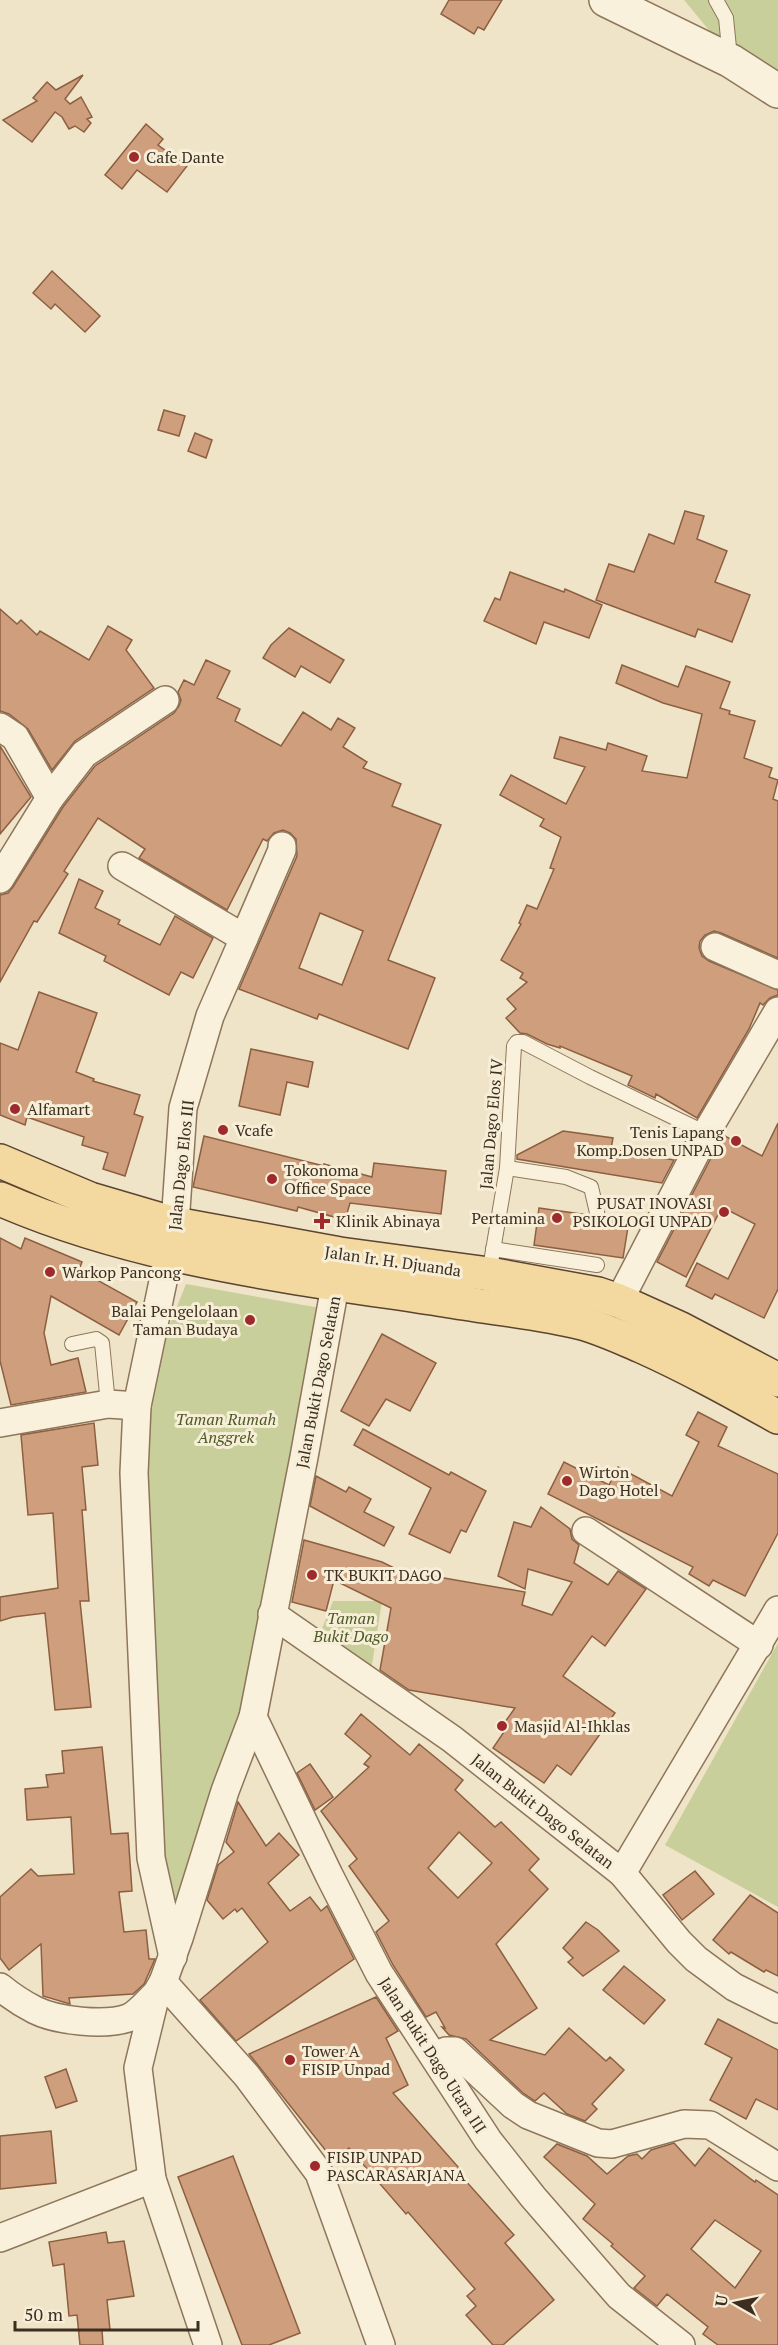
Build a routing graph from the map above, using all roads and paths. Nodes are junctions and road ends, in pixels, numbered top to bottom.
1 (606, 0) edge
2 (716, 0) edge
3 (731, 61) junction
4 (778, 91) edge
5 (165, 700) dead end
6 (0, 727) edge
7 (50, 798) junction
8 (282, 846) dead end
9 (123, 867) dead end
10 (0, 879) edge
11 (244, 938) junction
12 (715, 947) dead end
13 (778, 975) edge
14 (778, 1011) edge
15 (706, 1133) junction
16 (0, 1161) edge
17 (507, 1168) junction
18 (0, 1199) edge
19 (598, 1216) dead end
20 (173, 1240) junction
21 (491, 1261) junction
22 (338, 1269) junction
23 (601, 1279) junction
24 (72, 1344) dead end
25 (778, 1380) edge
26 (108, 1404) junction
27 (137, 1406) junction
28 (778, 1417) edge
29 (0, 1423) edge
30 (586, 1531) dead end
31 (778, 1610) edge
32 (272, 1614) junction
33 (759, 1645) junction
34 (253, 1717) junction
35 (622, 1874) junction
36 (172, 1957) junction
37 (0, 1987) edge
38 (160, 1988) junction
39 (778, 2008) edge
40 (435, 2056) junction
41 (778, 2167) edge
42 (153, 2180) junction
43 (0, 2238) edge
44 (208, 2345) edge
45 (381, 2345) edge
46 (681, 2345) edge

1 - 3 street
2 - 3 lane
3 - 4 street
5 - 7 street
6 - 7 street
7 - 10 street
8 - 11 street, Jalan Dago Elos III
9 - 11 street
11 - 20 street, Jalan Dago Elos III
12 - 13 street
14 - 15 street
15 - 17 lane, Jalan Dago Elos IV
15 - 23 street
16 - 20 main road, Jalan Ir. H. Djuanda
17 - 19 lane
17 - 21 lane, Jalan Dago Elos IV
18 - 20 main road, Jalan Ir. H. Djuanda
20 - 22 main road, Jalan Ir. H. Djuanda
20 - 27 street, Jalan Dago Elos III
21 - 22 main road, Jalan Ir. H. Djuanda
21 - 23 main road, Jalan Ir. H. Djuanda
22 - 28 main road, Jalan Ir. H. Djuanda
22 - 32 street, Jalan Bukit Dago Selatan
23 - 25 main road, Jalan Ir. H. Djuanda
24 - 26 lane
26 - 27 street
26 - 29 street
27 - 36 street, Jalan Dago Elos III
30 - 33 street
31 - 33 street, Jalan Bukit Dago Selatan
32 - 34 street, Jalan Bukit Dago Selatan
32 - 35 street, Jalan Bukit Dago Selatan
33 - 35 street, Jalan Bukit Dago Selatan
34 - 36 street, Jalan Bukit Dago Selatan
34 - 40 street, Jalan Bukit Dago Utara III
35 - 39 street
36 - 38 street, Jalan Bukit Dago Selatan
37 - 38 street
38 - 42 street, Jalan Bukit Dago Selatan
38 - 45 street
40 - 41 street
40 - 46 street, Jalan Bukit Dago Utara III
42 - 43 street
42 - 44 street, Jalan Bukit Dago Selatan

